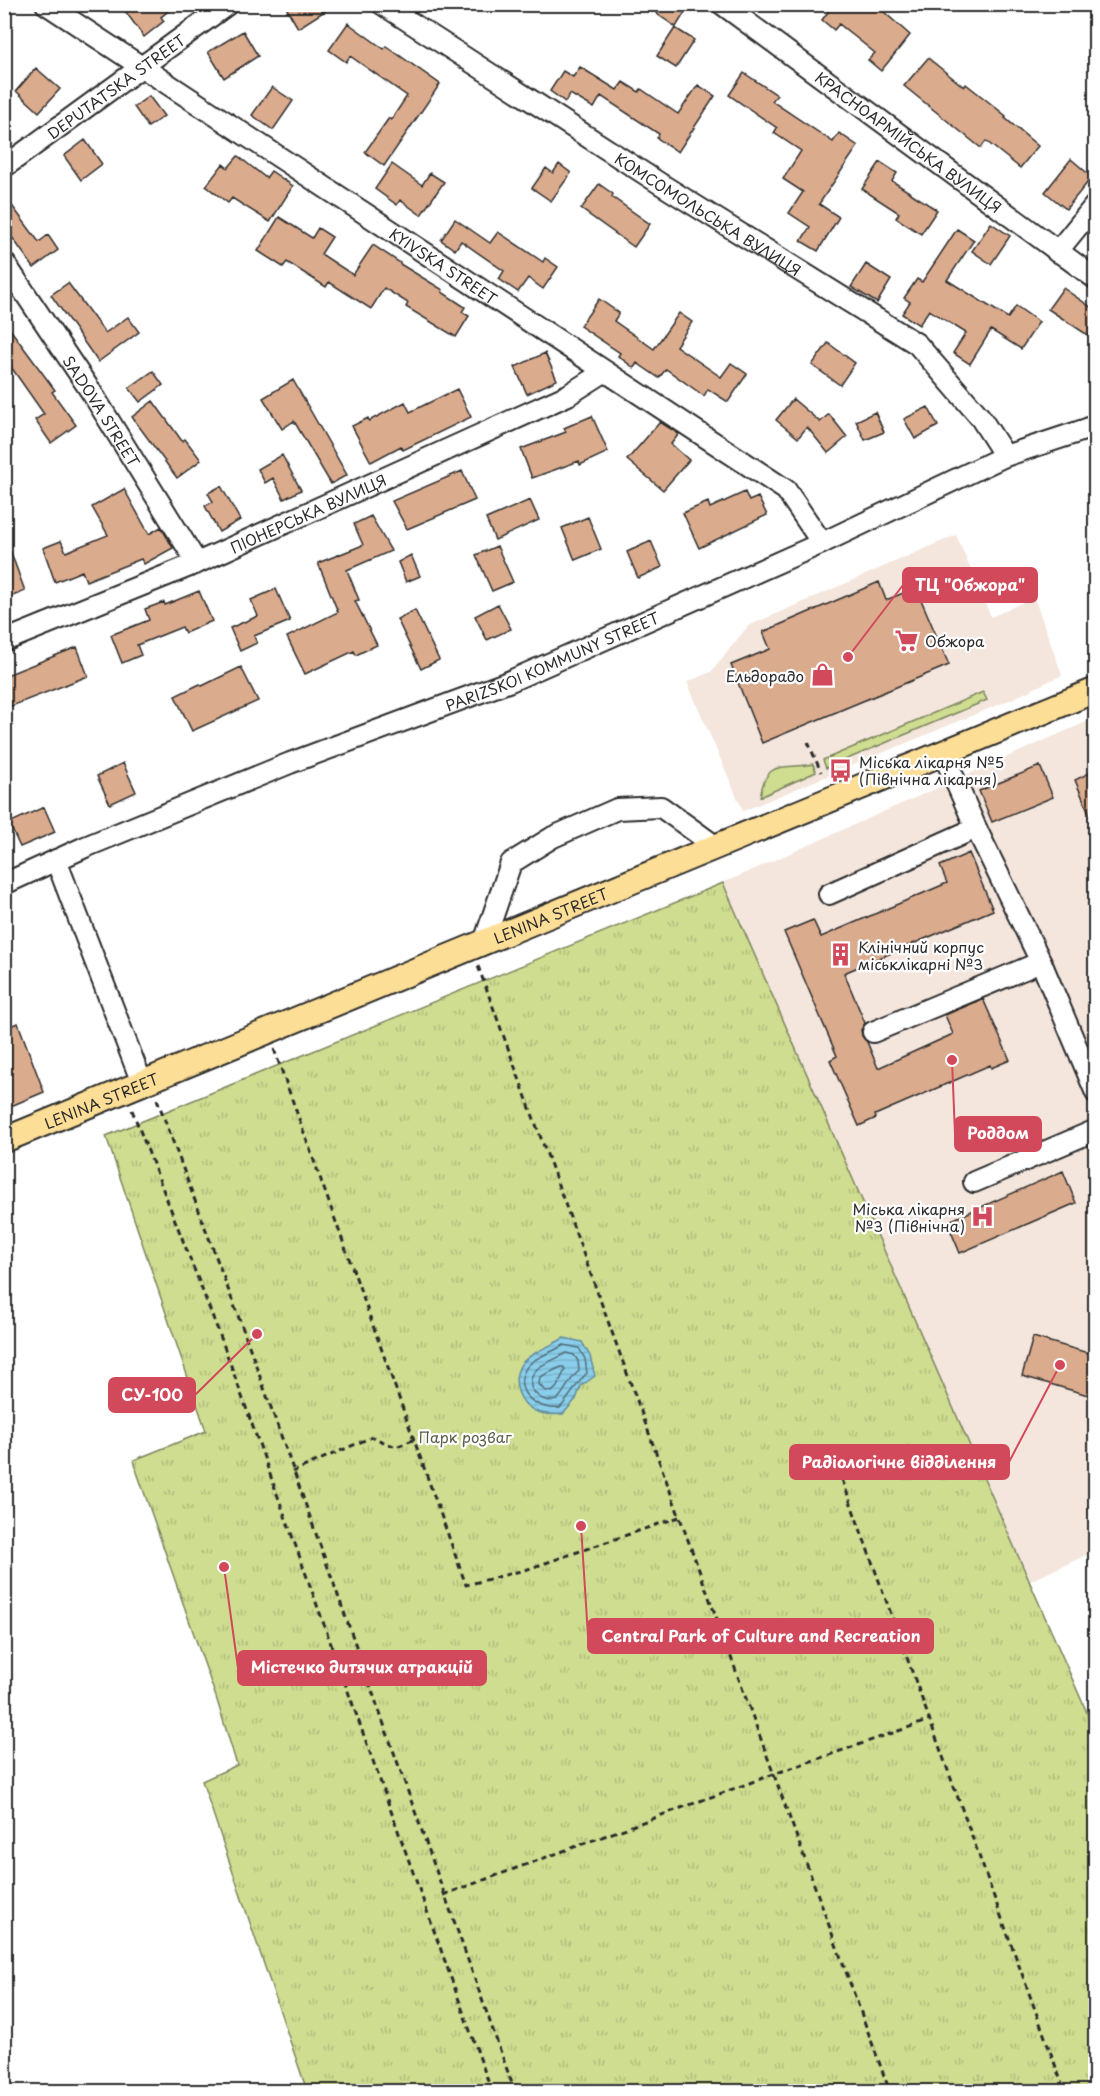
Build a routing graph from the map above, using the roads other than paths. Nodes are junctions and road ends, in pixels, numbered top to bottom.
1 (46, 4) edge
2 (228, 4) edge
3 (382, 4) edge
4 (722, 4) edge
5 (141, 66) junction
6 (4, 167) edge
7 (1095, 204) edge
8 (1058, 252) junction
9 (4, 262) edge
10 (1095, 279) edge
11 (604, 372) junction
12 (1095, 424) edge
13 (1005, 456) junction
14 (822, 543) junction
15 (197, 563) junction
16 (4, 641) edge
17 (1095, 690) edge
18 (943, 753) junction
19 (976, 828) junction
20 (715, 846) junction
21 (56, 860) junction
22 (4, 884) edge
23 (829, 894) dead end
24 (477, 944) junction
25 (1041, 962) junction
26 (873, 1032) dead end
27 (139, 1085) junction
28 (1095, 1093) edge
29 (1095, 1130) edge
30 (4, 1140) edge
31 (974, 1182) dead end

1 - 5 street, KYIVSKA STREET
2 - 5 street, DEPUTATSKA STREET
3 - 13 street, КОМСОМОЛЬСЬКА ВУЛИЦЯ
4 - 8 street, КРАСНОАРМІЙСЬКА ВУЛИЦЯ
5 - 6 street, DEPUTATSKA STREET
5 - 11 street, KYIVSKA STREET
7 - 8 street
8 - 10 street, КРАСНОАРМІЙСЬКА ВУЛИЦЯ
9 - 15 street, SADOVA STREET
11 - 14 street, KYIVSKA STREET
11 - 15 street, ПІОНЕРСЬКА ВУЛИЦЯ
12 - 13 street, PARIZSKOI KOMMUNY STREET
13 - 14 street, PARIZSKOI KOMMUNY STREET
14 - 21 street, PARIZSKOI KOMMUNY STREET
15 - 16 street, ПІОНЕРСЬКА ВУЛИЦЯ
17 - 18 main road, LENINA STREET
18 - 19 street
18 - 20 main road, LENINA STREET
19 - 23 street
19 - 25 street
20 - 24 main road, LENINA STREET
20 - 24 street
21 - 22 street, PARIZSKOI KOMMUNY STREET
21 - 27 street
24 - 27 main road, LENINA STREET
25 - 26 street
25 - 28 street
27 - 30 main road, LENINA STREET
29 - 31 street

